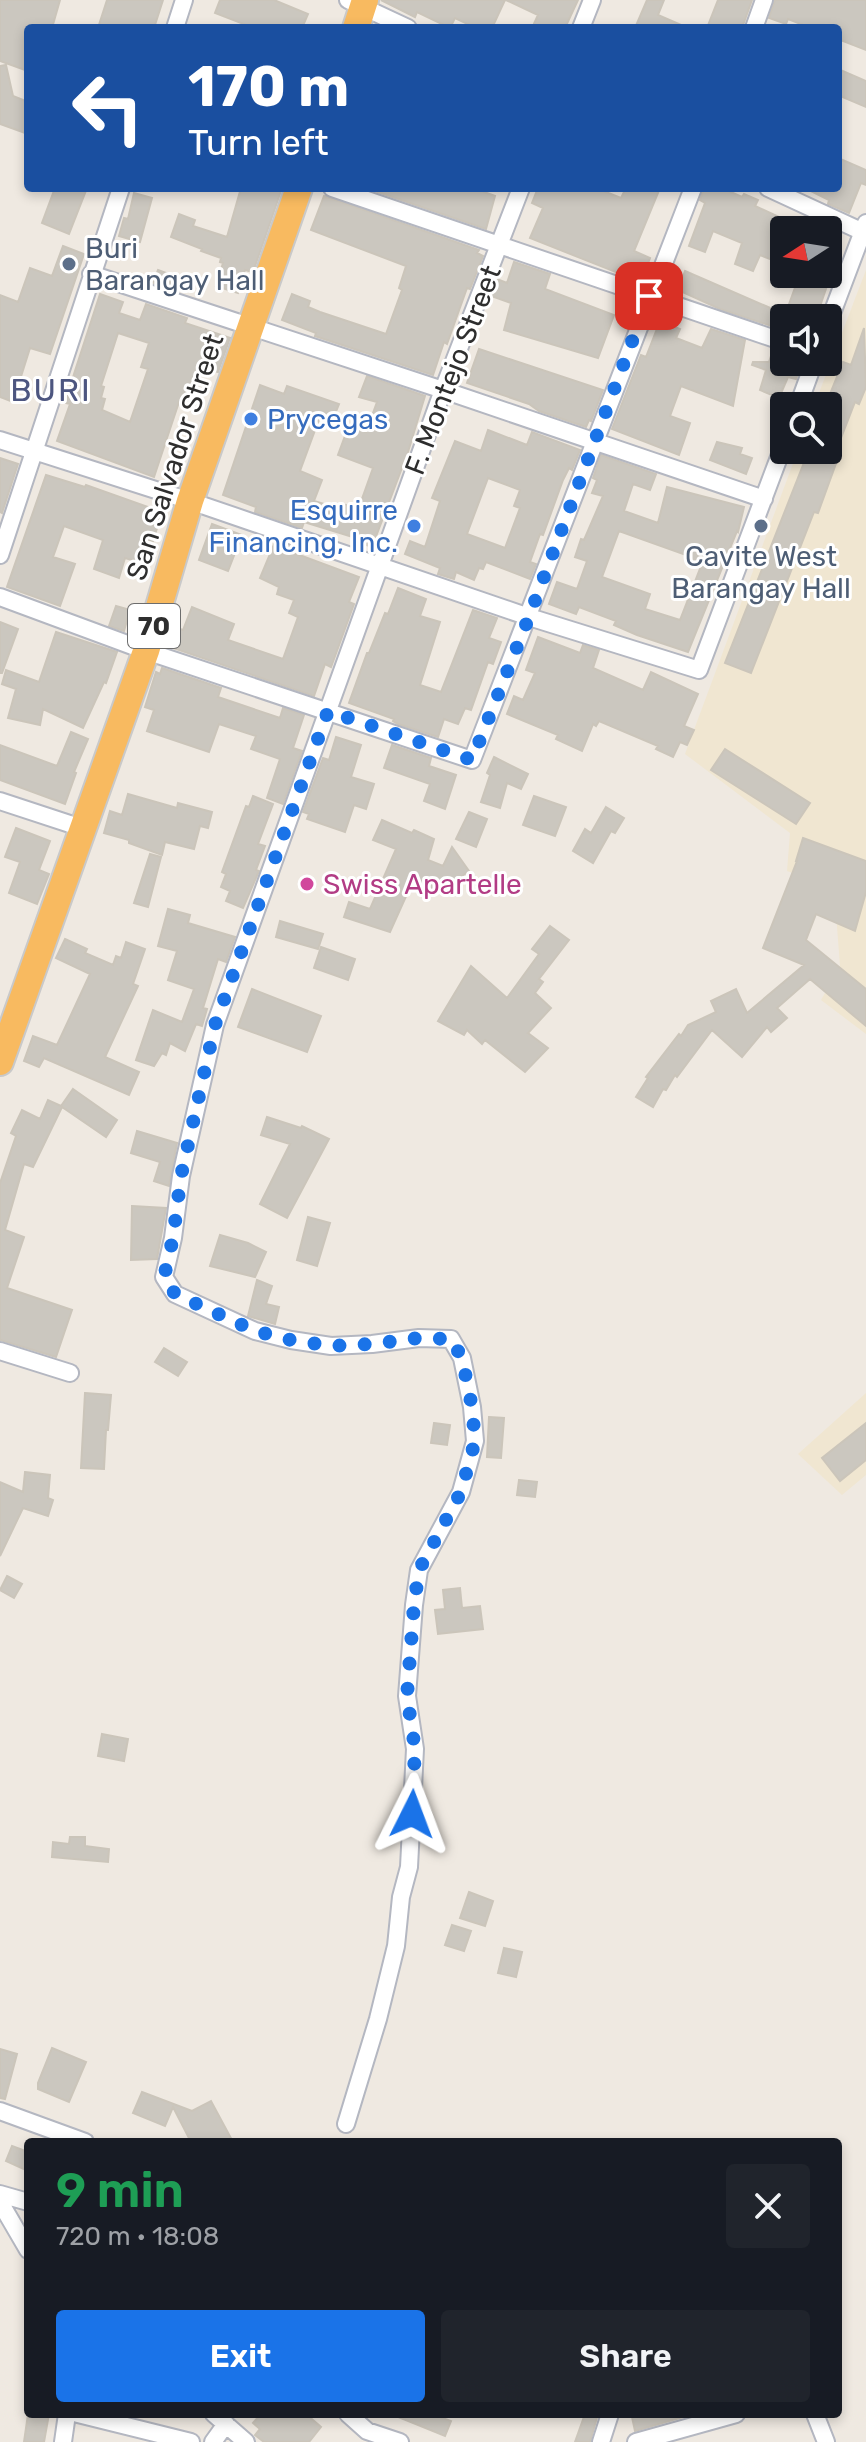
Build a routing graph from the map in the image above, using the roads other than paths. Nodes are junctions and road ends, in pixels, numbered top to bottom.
1 (184, 0) edge
2 (592, 0) edge
3 (764, 0) edge
4 (358, 9) edge
5 (176, 24) edge
6 (397, 24) edge
7 (583, 24) edge
8 (755, 24) edge
9 (120, 192) edge
10 (298, 192) edge
11 (344, 192) edge
12 (520, 192) edge
13 (691, 192) edge
14 (778, 192) edge
15 (864, 227) edge
16 (500, 246) junction
17 (91, 274) junction
18 (649, 296) junction
19 (835, 304) edge
20 (251, 328) junction
21 (770, 337) edge
22 (443, 390) junction
23 (0, 440) edge
24 (594, 442) junction
25 (33, 452) junction
26 (777, 464) edge
27 (764, 499) junction
28 (190, 501) junction
29 (0, 555) edge
30 (382, 565) junction
31 (0, 597) edge
32 (529, 617) junction
33 (146, 651) junction
34 (328, 711) junction
35 (0, 801) edge
36 (82, 828) junction
37 (0, 1062) edge
38 (0, 1351) edge
39 (70, 1373) dead end
40 (0, 2111) edge
41 (346, 2124) dead end
42 (74, 2138) edge
43 (0, 2194) edge
44 (24, 2201) edge
45 (0, 2202) edge
46 (24, 2243) edge
47 (66, 2418) edge
48 (94, 2418) edge
49 (352, 2418) edge
50 (609, 2418) edge
51 (722, 2418) edge
52 (817, 2418) edge
53 (220, 2419) edge
54 (63, 2442) edge
55 (191, 2442) edge
56 (213, 2442) edge
57 (246, 2442) edge
58 (400, 2442) edge
59 (601, 2442) edge
60 (636, 2442) edge
61 (826, 2442) edge

1 - 5 street
2 - 7 street
3 - 8 street
4 - 6 street
9 - 17 street
10 - 20 highway, San Salvador Street / 70
11 - 16 street
12 - 16 street, F. Montejo Street
13 - 18 street
14 - 15 street
15 - 19 street
16 - 18 street
16 - 22 street, F. Montejo Street
17 - 20 street
17 - 25 street
18 - 21 street
18 - 24 street
20 - 22 street
20 - 28 highway, San Salvador Street / 70
22 - 24 street
22 - 30 street, F. Montejo Street
23 - 25 street
24 - 27 street
24 - 32 street
25 - 28 street
25 - 29 street
26 - 27 street
27 - 32 street
28 - 30 street
28 - 33 highway, San Salvador Street / 70
30 - 32 street
30 - 34 street, F. Montejo Street
31 - 33 street
32 - 34 street
33 - 34 street
33 - 36 highway, San Salvador Street / 70
34 - 41 street, F. Montejo Street
35 - 36 street
36 - 37 highway, San Salvador Street / 70
38 - 39 street
40 - 42 street
43 - 44 street
45 - 46 street
47 - 54 street
48 - 55 street
49 - 58 street
50 - 59 street
51 - 60 street
52 - 61 street
53 - 56 street
53 - 57 street

